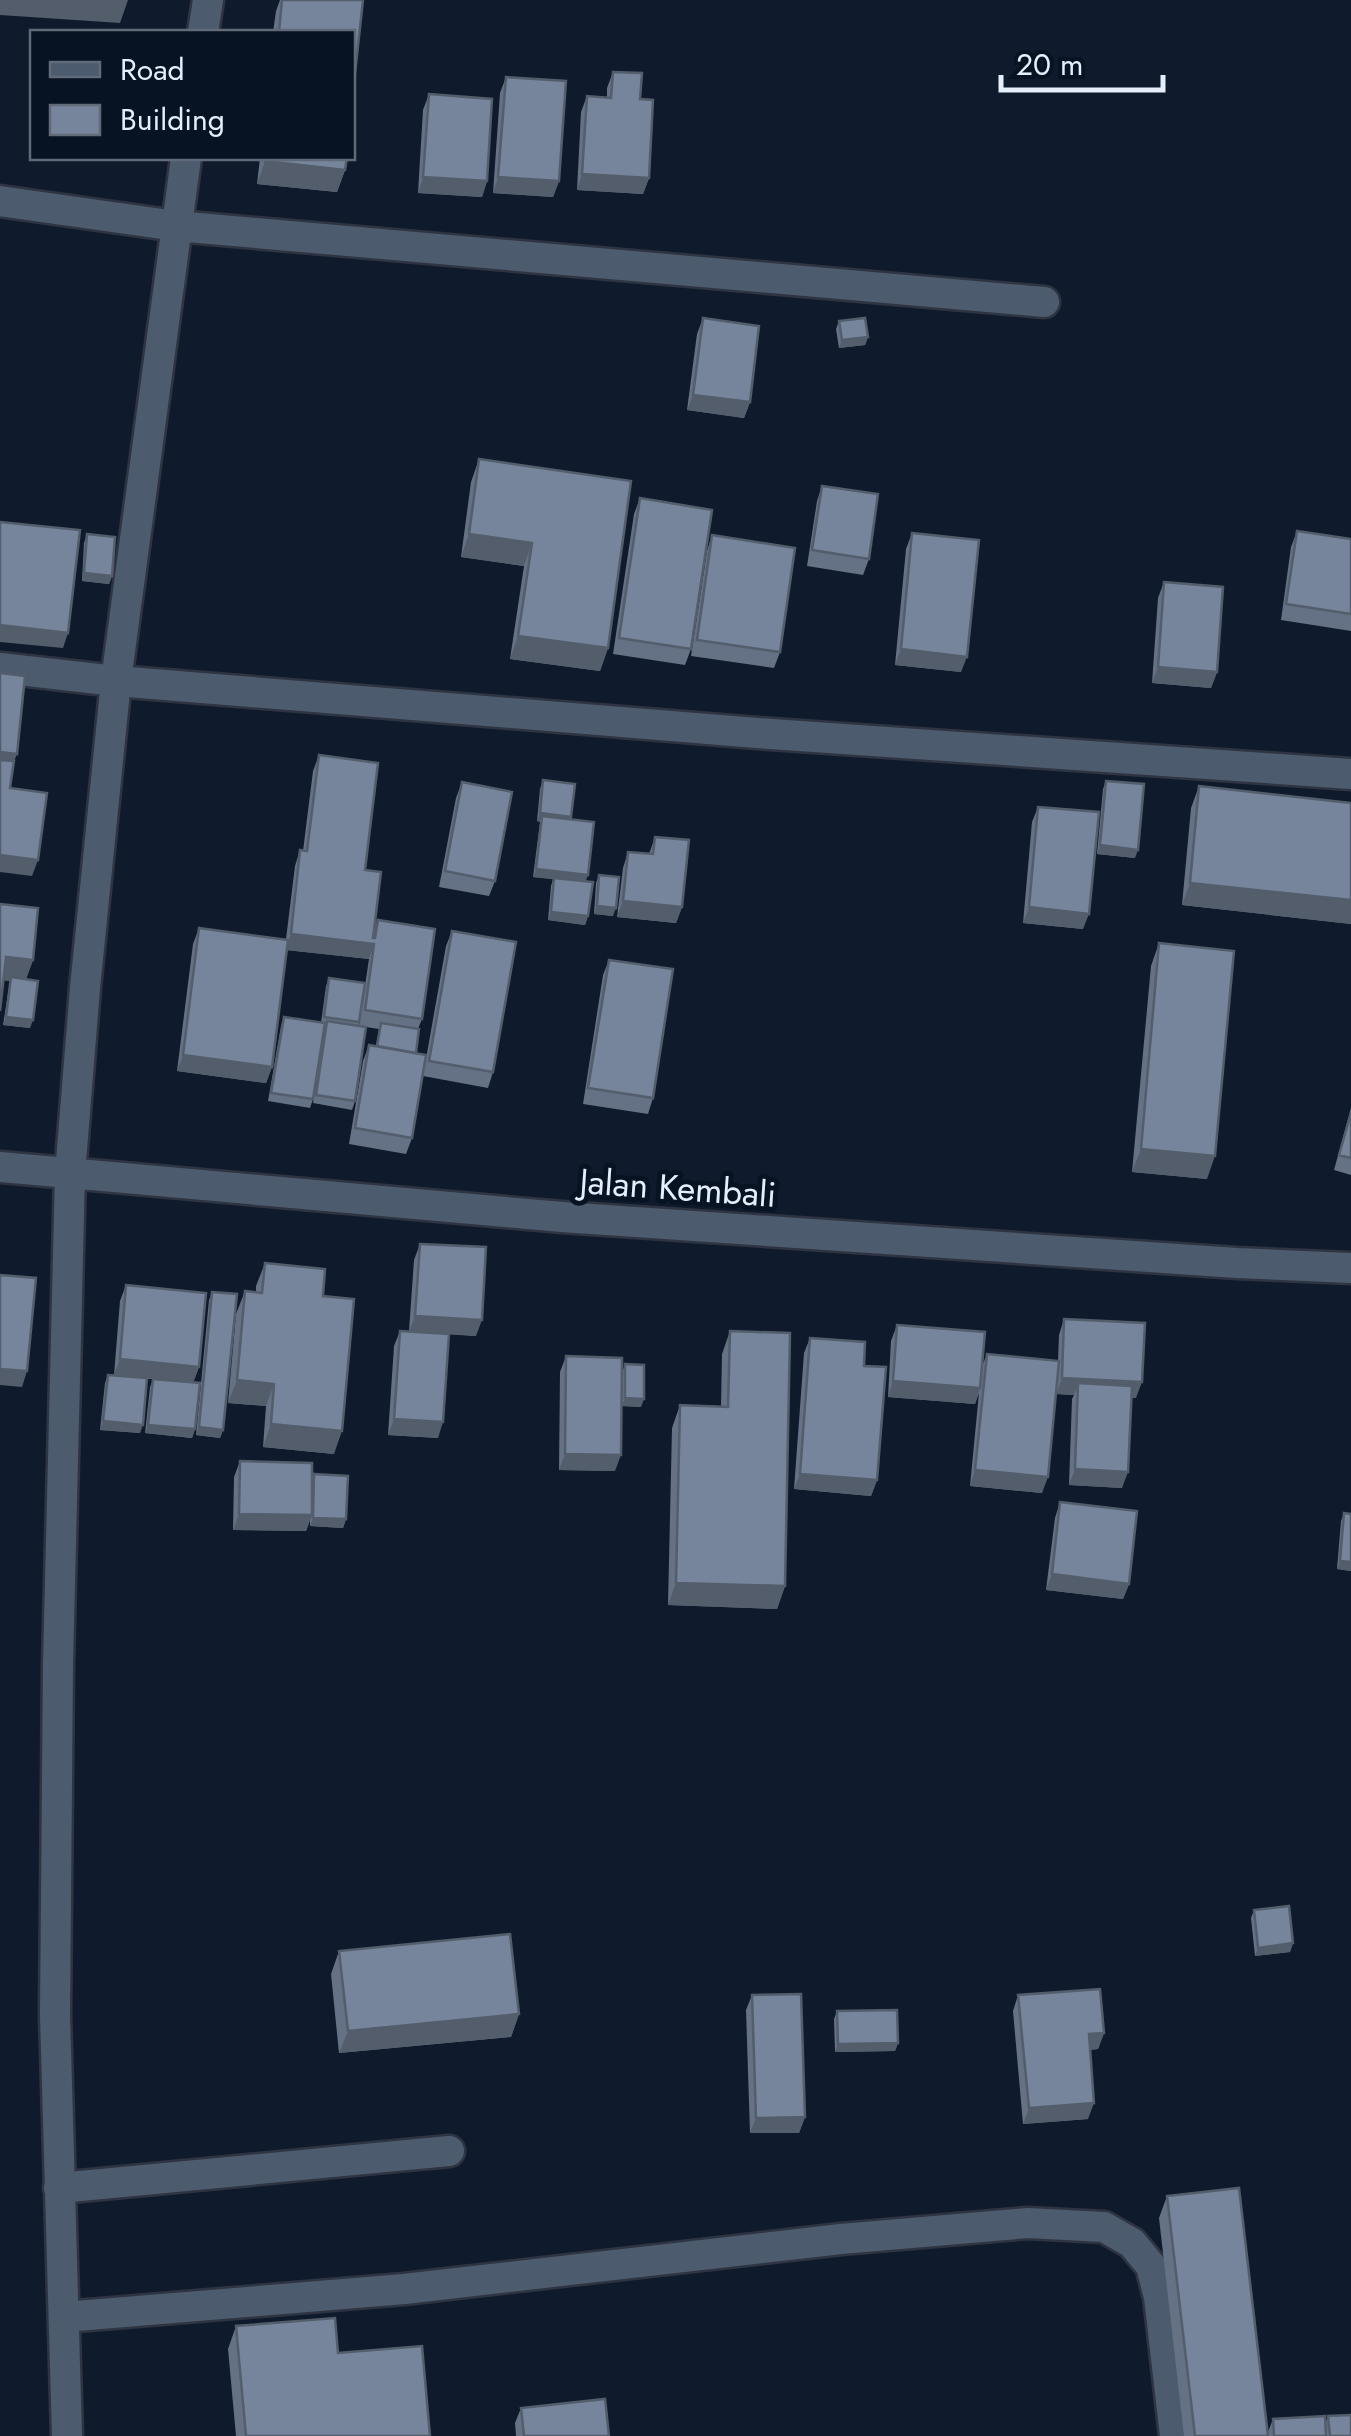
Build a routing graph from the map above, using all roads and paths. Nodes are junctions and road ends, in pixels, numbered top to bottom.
1 (208, 0) edge
2 (203, 30) edge
3 (186, 160) edge
4 (0, 200) edge
5 (176, 226) junction
6 (1044, 302) dead end
7 (0, 668) edge
8 (116, 681) junction
9 (1351, 774) edge
10 (0, 1167) edge
11 (70, 1174) junction
12 (1351, 1268) edge
13 (449, 2151) dead end
14 (59, 2188) junction
15 (64, 2317) junction
16 (67, 2436) edge
17 (1175, 2436) edge

1 - 2 street
3 - 5 street
4 - 5 street
5 - 6 street
5 - 8 street
7 - 8 street
8 - 9 street
8 - 11 street
10 - 11 street, Jalan Kembali
11 - 12 street, Jalan Kembali
11 - 14 street
13 - 14 street
14 - 15 street
15 - 16 street
15 - 17 street

